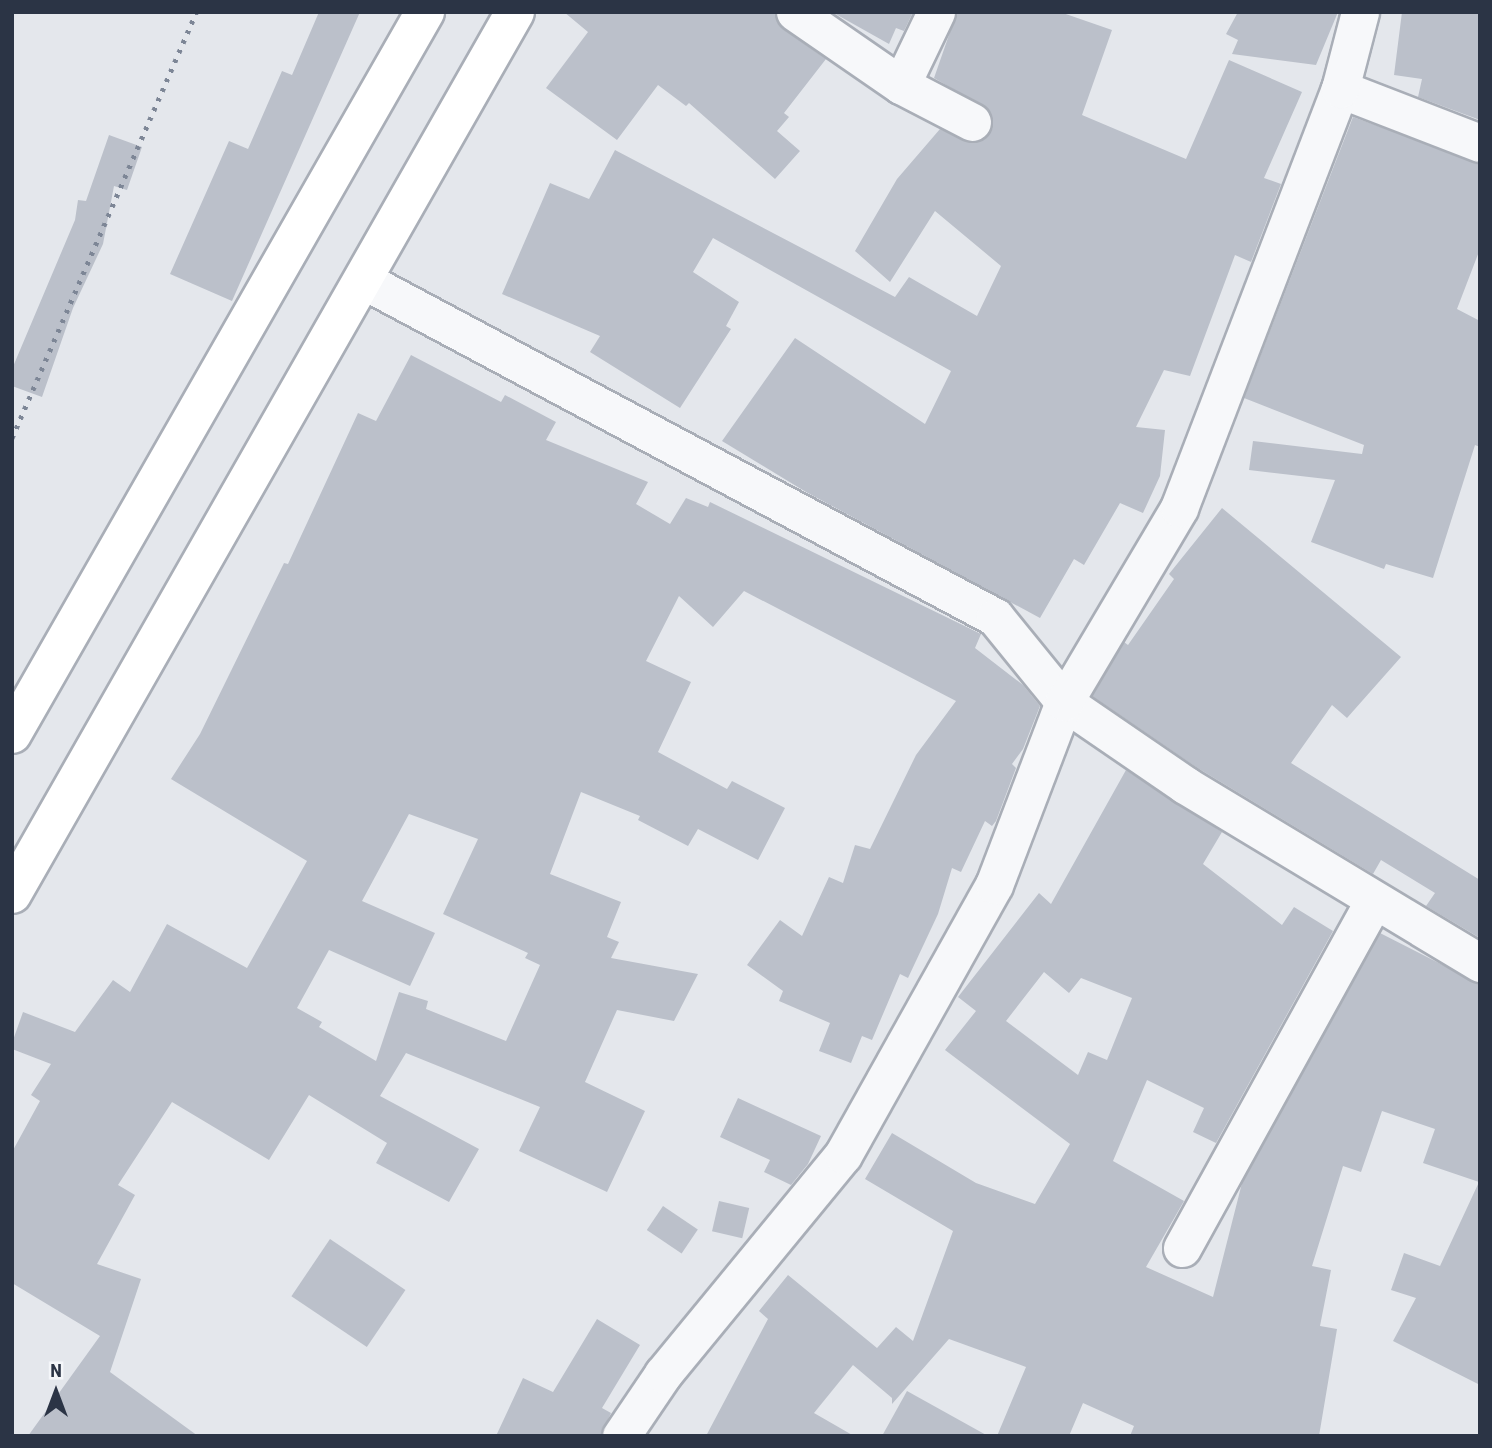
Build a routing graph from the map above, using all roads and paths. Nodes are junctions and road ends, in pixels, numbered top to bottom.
1 (425, 12) edge
2 (515, 12) edge
3 (795, 12) edge
4 (936, 12) edge
5 (1360, 12) edge
6 (901, 85) junction
7 (1340, 89) junction
8 (972, 122) dead end
9 (1480, 143) edge
10 (365, 281) junction
11 (1064, 702) junction
12 (12, 734) edge
13 (12, 894) edge
14 (1373, 902) junction
15 (1480, 963) edge
16 (1182, 1248) dead end
17 (621, 1436) edge

1 - 12 highway
2 - 10 highway
3 - 6 street
4 - 6 street
5 - 7 street
6 - 8 street
7 - 9 street
7 - 11 street
10 - 11 street
10 - 13 highway
11 - 14 street
11 - 17 street
14 - 15 street
14 - 16 street

